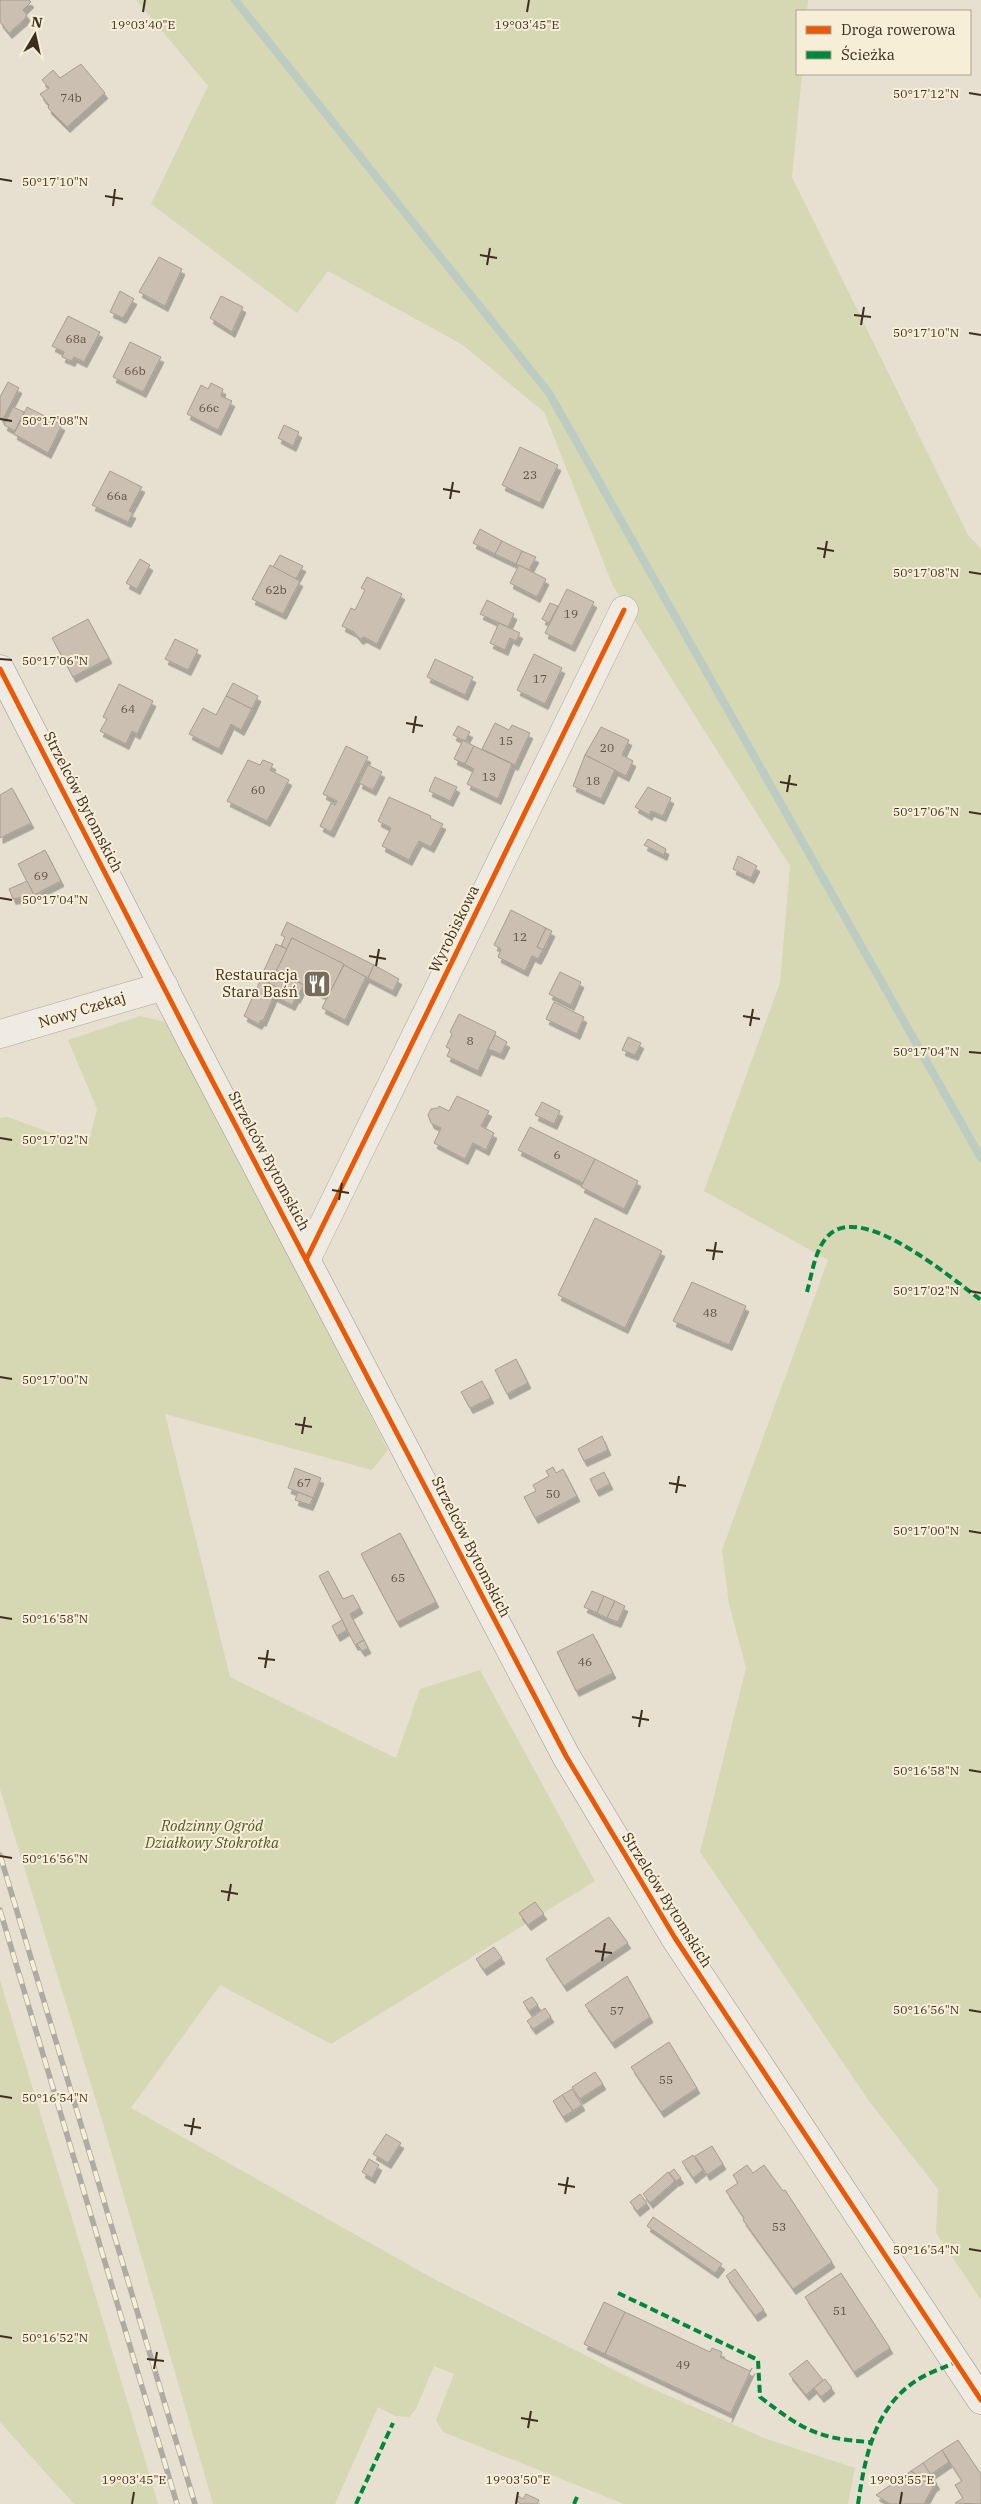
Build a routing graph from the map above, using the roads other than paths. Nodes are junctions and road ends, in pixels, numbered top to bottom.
1 (624, 610) dead end
2 (0, 669) edge
3 (164, 986) junction
4 (0, 1034) edge
5 (307, 1258) junction
6 (981, 2400) edge

1 - 5 street, Wyrobiskowa
2 - 3 street, Strzelców Bytomskich
3 - 4 street, Nowy Czekaj
3 - 5 street, Strzelców Bytomskich
5 - 6 street, Strzelców Bytomskich

